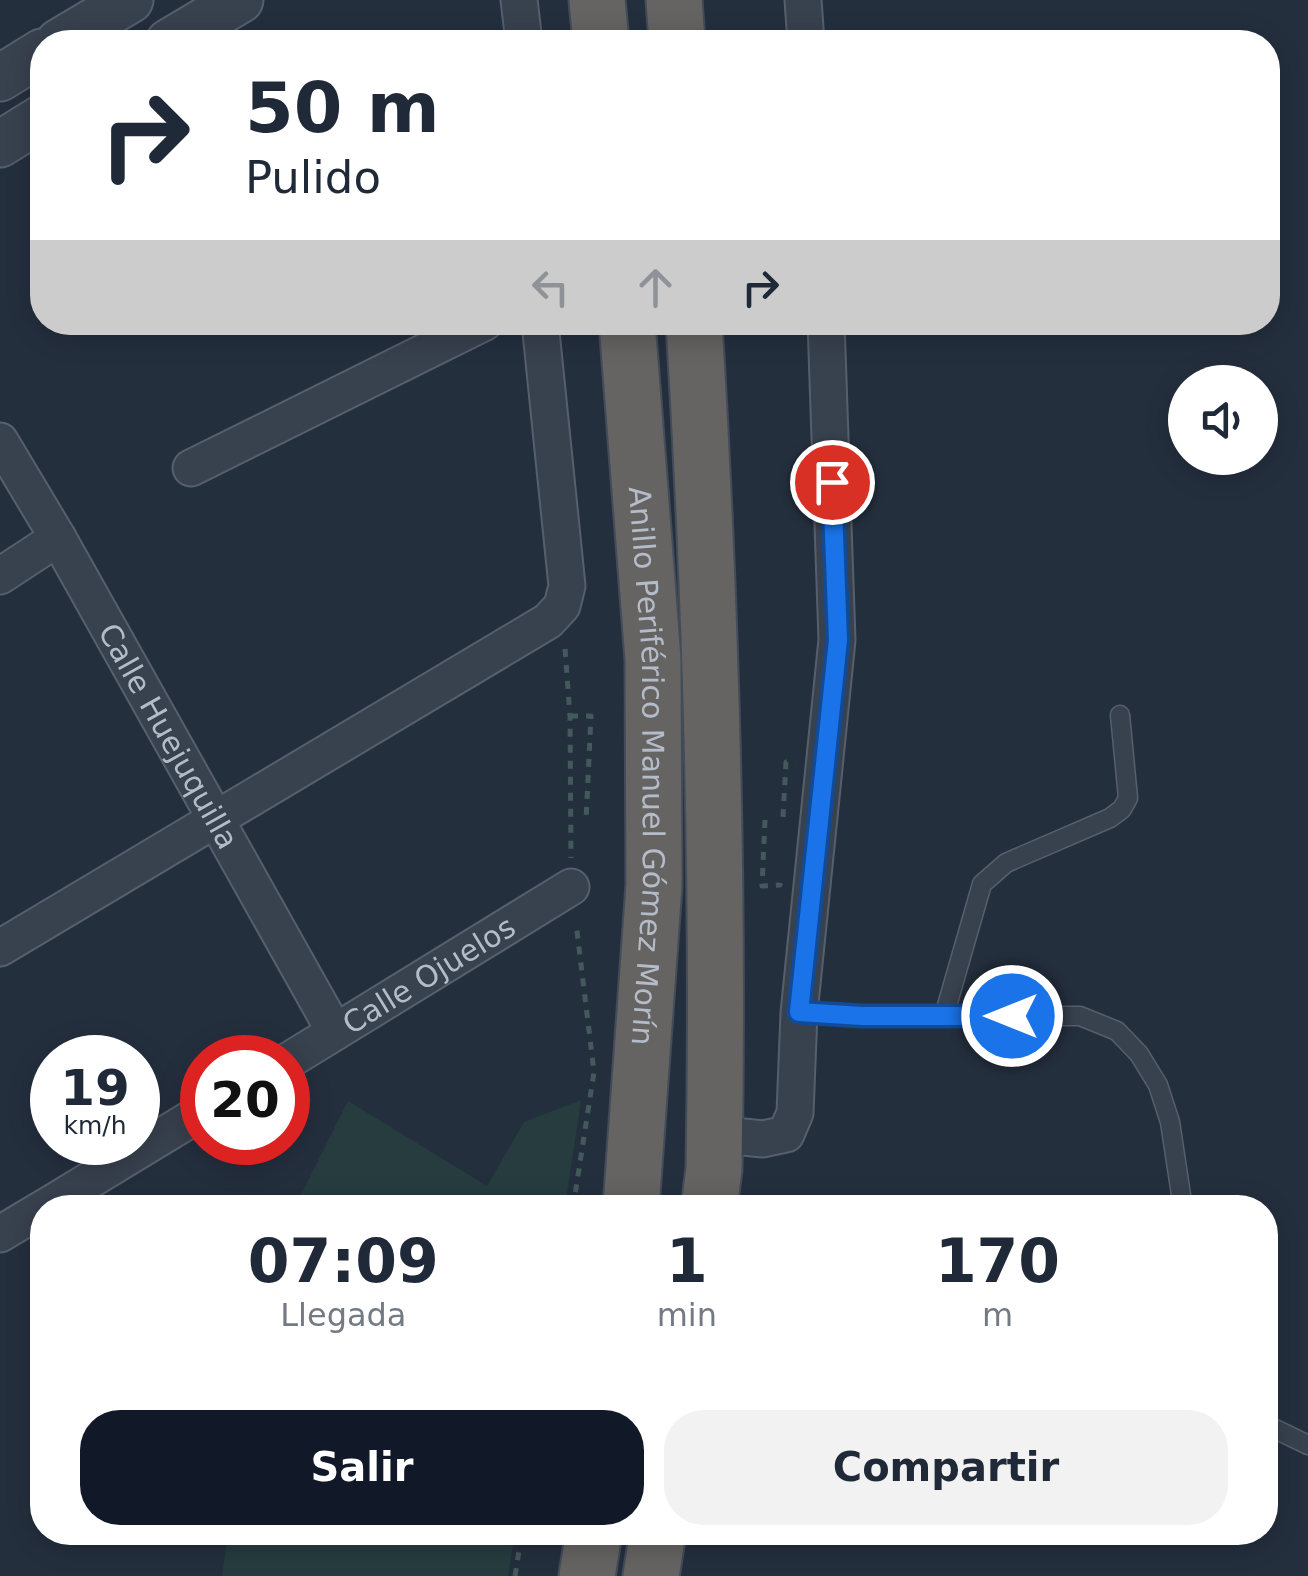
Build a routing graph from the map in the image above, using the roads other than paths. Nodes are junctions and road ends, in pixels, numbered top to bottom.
1 (130, 0) edge
2 (240, 0) edge
3 (519, 0) edge
4 (596, 0) edge
5 (674, 0) edge
6 (803, 0) edge
7 (79, 30) edge
8 (189, 30) edge
9 (523, 30) edge
10 (600, 30) edge
11 (676, 30) edge
12 (805, 30) edge
13 (30, 59) edge
14 (0, 78) edge
15 (30, 125) edge
16 (0, 144) edge
17 (459, 335) edge
18 (541, 335) edge
19 (629, 335) edge
20 (695, 335) edge
21 (826, 335) edge
22 (0, 441) edge
23 (191, 468) dead end
24 (58, 538) junction
25 (0, 576) edge
26 (1120, 714) dead end
27 (216, 818) junction
28 (572, 886) road end
29 (4, 935) edge
30 (799, 1012) junction
31 (944, 1016) junction
32 (335, 1032) junction
33 (310, 1047) edge
34 (180, 1126) edge
35 (714, 1134) junction
36 (70, 1195) edge
37 (633, 1195) edge
38 (710, 1195) edge
39 (1181, 1195) edge
40 (30, 1218) edge
41 (0, 1234) edge
42 (1278, 1431) edge
43 (1308, 1446) edge
44 (592, 1545) edge
45 (656, 1545) edge
46 (587, 1576) edge
47 (651, 1576) edge

1 - 7 street
2 - 8 street
3 - 9 street
4 - 10 highway
5 - 11 highway
6 - 12 street
13 - 14 street
15 - 16 street
17 - 23 street
18 - 27 street
19 - 37 highway, Anillo Periférico Manuel Gómez Morín
20 - 35 highway, Anillo Periférico Manuel Gómez Morín
21 - 30 street
22 - 24 street, Calle Huejuquilla
24 - 25 street
24 - 27 street, Calle Huejuquilla
26 - 31 lane
27 - 29 street
27 - 32 street, Calle Huejuquilla
28 - 32 street, Calle Ojuelos
30 - 31 lane
30 - 35 street
31 - 39 lane
32 - 33 street, Calle Ojuelos
34 - 36 street
35 - 38 highway, Anillo Periférico Manuel Gómez Morín
40 - 41 street
42 - 43 lane
44 - 46 highway
45 - 47 highway

